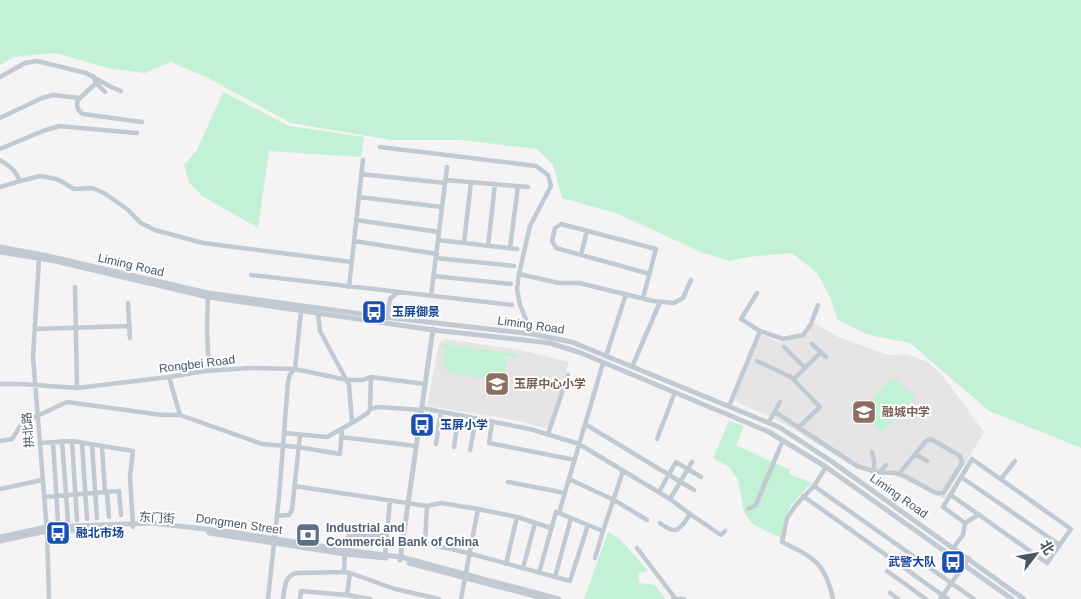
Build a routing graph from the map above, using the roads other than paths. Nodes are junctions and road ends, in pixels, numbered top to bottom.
1 (93, 76) junction
2 (0, 77) edge
3 (96, 83) junction
4 (122, 91) dead end
5 (105, 92) dead end
6 (79, 98) junction
7 (0, 118) edge
8 (142, 122) dead end
9 (137, 133) dead end
10 (380, 147) dead end
11 (0, 149) edge
12 (0, 160) edge
13 (363, 160) dead end
14 (447, 167) dead end
15 (361, 174) junction
16 (20, 181) junction
17 (445, 181) junction
18 (471, 182) junction
19 (495, 184) junction
20 (518, 186) junction
21 (0, 187) edge
22 (528, 187) dead end
23 (359, 197) junction
24 (442, 207) junction
25 (356, 220) junction
26 (587, 231) junction
27 (439, 232) junction
28 (438, 240) junction
29 (354, 241) junction
30 (464, 243) junction
31 (0, 246) edge
32 (488, 246) junction
33 (510, 248) junction
34 (517, 249) dead end
35 (0, 252) edge
36 (581, 254) junction
37 (436, 256) junction
38 (39, 259) junction
39 (352, 262) junction
40 (514, 266) dead end
41 (519, 274) junction
42 (650, 274) junction
43 (250, 275) dead end
44 (434, 276) junction
45 (691, 280) dead end
46 (511, 284) dead end
47 (349, 286) junction
48 (74, 287) dead end
49 (381, 290) junction
50 (398, 292) junction
51 (757, 293) dead end
52 (626, 294) junction
53 (208, 295) junction
54 (431, 296) junction
55 (643, 298) junction
56 (660, 302) junction
57 (128, 303) dead end
58 (818, 305) dead end
59 (512, 306) dead end
60 (301, 311) junction
61 (318, 314) junction
62 (386, 317) junction
63 (434, 323) junction
64 (130, 326) junction
65 (76, 328) junction
66 (35, 329) junction
67 (433, 330) junction
68 (760, 331) junction
69 (532, 334) junction
70 (130, 338) dead end
71 (812, 344) dead end
72 (784, 347) dead end
73 (821, 352) junction
74 (606, 356) junction
75 (826, 357) dead end
76 (757, 361) dead end
77 (603, 363) junction
78 (632, 367) junction
79 (805, 368) junction
80 (295, 369) junction
81 (209, 370) junction
82 (568, 375) dead end
83 (169, 377) junction
84 (371, 377) junction
85 (794, 379) junction
86 (347, 380) junction
87 (0, 384) edge
88 (425, 384) junction
89 (35, 385) junction
90 (77, 388) junction
91 (675, 392) junction
92 (780, 402) dead end
93 (729, 406) junction
94 (370, 409) junction
95 (421, 409) junction
96 (441, 412) junction
97 (775, 412) junction
98 (180, 415) junction
99 (459, 415) junction
100 (37, 416) junction
101 (476, 418) junction
102 (492, 422) junction
103 (769, 422) junction
104 (352, 423) junction
105 (585, 424) junction
106 (799, 427) junction
107 (342, 429) junction
108 (284, 433) junction
109 (548, 434) junction
110 (300, 435) junction
111 (341, 437) junction
112 (657, 439) dead end
113 (783, 440) junction
114 (62, 441) junction
115 (72, 441) junction
116 (0, 442) edge
117 (53, 442) junction
118 (40, 443) junction
119 (82, 444) junction
120 (436, 444) dead end
121 (579, 444) junction
122 (92, 445) junction
123 (284, 446) junction
124 (416, 446) junction
125 (102, 447) junction
126 (298, 447) junction
127 (454, 447) dead end
128 (470, 450) dead end
129 (872, 452) dead end
130 (915, 454) junction
131 (575, 460) junction
132 (927, 461) dead end
133 (1015, 461) dead end
134 (692, 462) dead end
135 (886, 465) dead end
136 (826, 467) junction
137 (688, 469) junction
138 (623, 470) junction
139 (877, 472) junction
140 (669, 474) junction
141 (899, 474) junction
142 (701, 477) dead end
143 (962, 477) junction
144 (569, 479) junction
145 (1001, 479) junction
146 (42, 480) junction
147 (681, 481) junction
148 (508, 482) dead end
149 (294, 486) junction
150 (814, 486) junction
151 (0, 489) edge
152 (694, 490) dead end
153 (106, 492) junction
154 (659, 492) junction
155 (95, 493) junction
156 (565, 493) junction
157 (75, 494) junction
158 (85, 494) junction
159 (66, 495) junction
160 (950, 495) junction
161 (56, 496) junction
162 (803, 496) junction
163 (44, 497) junction
164 (670, 499) junction
165 (390, 500) junction
166 (408, 503) junction
167 (427, 506) junction
168 (478, 509) junction
169 (748, 509) dead end
170 (559, 513) junction
171 (690, 514) junction
172 (121, 515) dead end
173 (978, 515) junction
174 (277, 516) junction
175 (109, 517) dead end
176 (517, 517) junction
177 (97, 518) dead end
178 (571, 518) junction
179 (87, 519) dead end
180 (77, 520) dead end
181 (647, 520) dead end
182 (68, 521) dead end
183 (58, 522) dead end
184 (660, 522) dead end
185 (535, 523) junction
186 (965, 523) junction
187 (133, 525) junction
188 (588, 525) junction
189 (551, 528) junction
190 (46, 529) junction
191 (603, 531) junction
192 (725, 531) dead end
193 (387, 535) junction
194 (0, 537) edge
195 (274, 540) junction
196 (0, 541) edge
197 (1060, 545) junction
198 (954, 547) junction
199 (637, 548) dead end
200 (345, 552) junction
201 (471, 554) junction
202 (385, 556) junction
203 (595, 558) dead end
204 (969, 558) junction
205 (400, 559) junction
206 (506, 564) junction
207 (965, 564) junction
208 (523, 568) junction
209 (887, 571) dead end
210 (344, 572) junction
211 (539, 572) junction
212 (350, 573) junction
213 (466, 576) junction
214 (555, 577) junction
215 (951, 583) junction
216 (326, 592) junction
217 (890, 593) dead end
218 (349, 596) edge
219 (412, 596) edge
220 (942, 597) edge
221 (536, 598) edge
222 (49, 599) edge
223 (268, 599) edge
224 (283, 599) edge
225 (300, 599) edge
226 (325, 599) edge
227 (370, 599) edge
228 (438, 599) edge
229 (461, 599) edge
230 (546, 599) edge
231 (559, 599) edge
232 (674, 599) edge
233 (684, 599) edge
234 (833, 599) edge
235 (898, 599) edge
236 (926, 599) edge
237 (948, 599) edge
238 (974, 599) edge
239 (1012, 599) edge
240 (1024, 599) edge

1 - 2 street
1 - 3 street
1 - 4 street
3 - 5 street
3 - 6 street
6 - 7 street
6 - 8 street
9 - 11 street
10 - 41 street
12 - 16 street
13 - 15 street
14 - 17 street
15 - 17 street
15 - 23 street
16 - 21 street
16 - 39 street
17 - 18 street
17 - 24 street
18 - 19 street
18 - 30 street
19 - 20 street
19 - 32 street
20 - 22 street
20 - 33 street
23 - 24 street
23 - 25 street
24 - 27 street
25 - 27 street
25 - 29 street
26 - 36 street
26 - 36 street
26 - 42 street
27 - 28 street
28 - 30 street
28 - 37 street
29 - 37 street
29 - 39 street
30 - 32 street
31 - 53 street, Liming Road
32 - 33 street
33 - 34 street
35 - 38 street, Liming Road
36 - 42 street
37 - 40 street
37 - 44 street
38 - 53 street, Liming Road
38 - 66 street, 拱北路
39 - 47 street
41 - 52 street
41 - 69 street
42 - 55 street
43 - 47 street
44 - 46 street
44 - 54 street
45 - 56 street
47 - 49 street
48 - 65 street
49 - 50 street
49 - 62 street
50 - 54 street
50 - 62 street
51 - 68 street
52 - 55 street
52 - 74 street
53 - 60 street, Liming Road
53 - 62 street, Liming Road
53 - 81 street
54 - 59 street
55 - 56 street
56 - 78 street
57 - 64 street
58 - 68 street
60 - 61 street, Liming Road
60 - 80 street
61 - 67 street, Liming Road
61 - 86 street
62 - 63 street, Liming Road
63 - 67 street
63 - 69 street, Liming Road
64 - 65 street
64 - 70 street
65 - 66 street
65 - 90 street
66 - 89 street, 拱北路
67 - 77 street, Liming Road
67 - 88 street
68 - 93 street
69 - 74 street, Liming Road
71 - 73 street
72 - 79 street
73 - 75 street
73 - 79 street
74 - 78 street, Liming Road
76 - 85 street
77 - 91 street, Liming Road
77 - 105 street
78 - 93 street, Liming Road
79 - 85 street
80 - 81 street, Rongbei Road
80 - 86 street, Rongbei Road
80 - 108 street
81 - 83 street, Rongbei Road
82 - 109 street
83 - 90 street, Rongbei Road
83 - 98 street
84 - 86 street, Rongbei Road
84 - 88 street, Rongbei Road
84 - 94 street
85 - 106 street
86 - 104 street
87 - 89 street, Rongbei Road
88 - 95 street
89 - 90 street, Rongbei Road
89 - 100 street, 拱北路
91 - 112 street
91 - 113 street, Liming Road
92 - 97 street
93 - 103 street, Liming Road
94 - 95 street
94 - 104 street
95 - 96 street
95 - 124 street
96 - 99 street
96 - 120 street
97 - 103 street
97 - 106 street
98 - 100 street
98 - 123 street
99 - 101 street
99 - 127 street
100 - 116 street
100 - 118 street, 拱北路
101 - 102 street
101 - 128 street
102 - 109 street
102 - 131 street
103 - 198 street, Liming Road
104 - 107 street
105 - 121 street
105 - 140 street
106 - 139 street
107 - 110 street
107 - 111 street
108 - 110 street
108 - 123 street
109 - 121 street
110 - 126 street
111 - 124 street
111 - 126 street
113 - 136 street, Liming Road
113 - 169 street
114 - 115 street
114 - 117 street
114 - 159 street
115 - 119 street
115 - 157 street
117 - 118 street
117 - 161 street
118 - 146 street, 拱北路
119 - 122 street
119 - 158 street
121 - 131 street
121 - 138 street
122 - 125 street
122 - 155 street
123 - 126 street
123 - 174 street
124 - 166 street
125 - 153 street
125 - 187 street
126 - 149 street
129 - 139 street
130 - 132 street
130 - 141 street
130 - 141 street
131 - 144 street
133 - 145 street
134 - 137 street
135 - 139 street
136 - 150 street
136 - 207 street, Liming Road
137 - 140 street
137 - 142 street
137 - 147 street
138 - 154 street
138 - 191 street
139 - 141 street
140 - 147 street
140 - 154 street
143 - 145 street
143 - 160 street
143 - 197 street
144 - 156 street
144 - 181 street
145 - 197 street
146 - 151 street
146 - 163 street, 拱北路
147 - 152 street
147 - 164 street
148 - 156 street
149 - 165 street
149 - 174 street
150 - 162 street
150 - 215 street
153 - 155 street
153 - 172 street
153 - 175 street
154 - 164 street
155 - 158 street
155 - 177 street
156 - 170 street
157 - 158 street
157 - 159 street
157 - 180 street
158 - 179 street
159 - 161 street
159 - 182 street
160 - 173 street
160 - 186 street
161 - 163 street
161 - 183 street
162 - 220 street
162 - 234 street
163 - 190 street, 拱北路
164 - 171 street
165 - 166 street
165 - 193 street
166 - 167 street
166 - 205 street
167 - 168 street
167 - 201 street
168 - 176 street
168 - 201 street
170 - 178 street
170 - 189 street
171 - 184 street
171 - 192 street
173 - 186 street
173 - 197 street
174 - 195 street
176 - 185 street
176 - 206 street
178 - 188 street
178 - 214 street
185 - 189 street
185 - 208 street
186 - 198 street
187 - 190 street, 东门街
187 - 195 street, 东门街
188 - 191 street
188 - 214 street
189 - 211 street
190 - 194 street
190 - 196 street, 东门街
190 - 222 street, 拱北路
191 - 203 street
193 - 200 street
193 - 202 street
195 - 200 street, 东门街
195 - 223 street
198 - 204 street, Liming Road
199 - 232 street
200 - 202 street, 东门街
200 - 210 street
201 - 206 street
201 - 213 street
202 - 205 street, 东门街
204 - 207 street
204 - 240 street, Liming Road
205 - 213 street, 东门街
206 - 208 street
207 - 215 street
207 - 239 street, Liming Road
208 - 211 street
209 - 236 street
210 - 212 street
210 - 224 street
211 - 214 street
212 - 218 street
212 - 219 street
213 - 221 street, 东门街
213 - 229 street
213 - 231 street
215 - 220 street
215 - 238 street
216 - 218 street
216 - 225 street
216 - 226 street
217 - 235 street
218 - 227 street
219 - 228 street
220 - 237 street
221 - 230 street, 东门街
232 - 233 street

